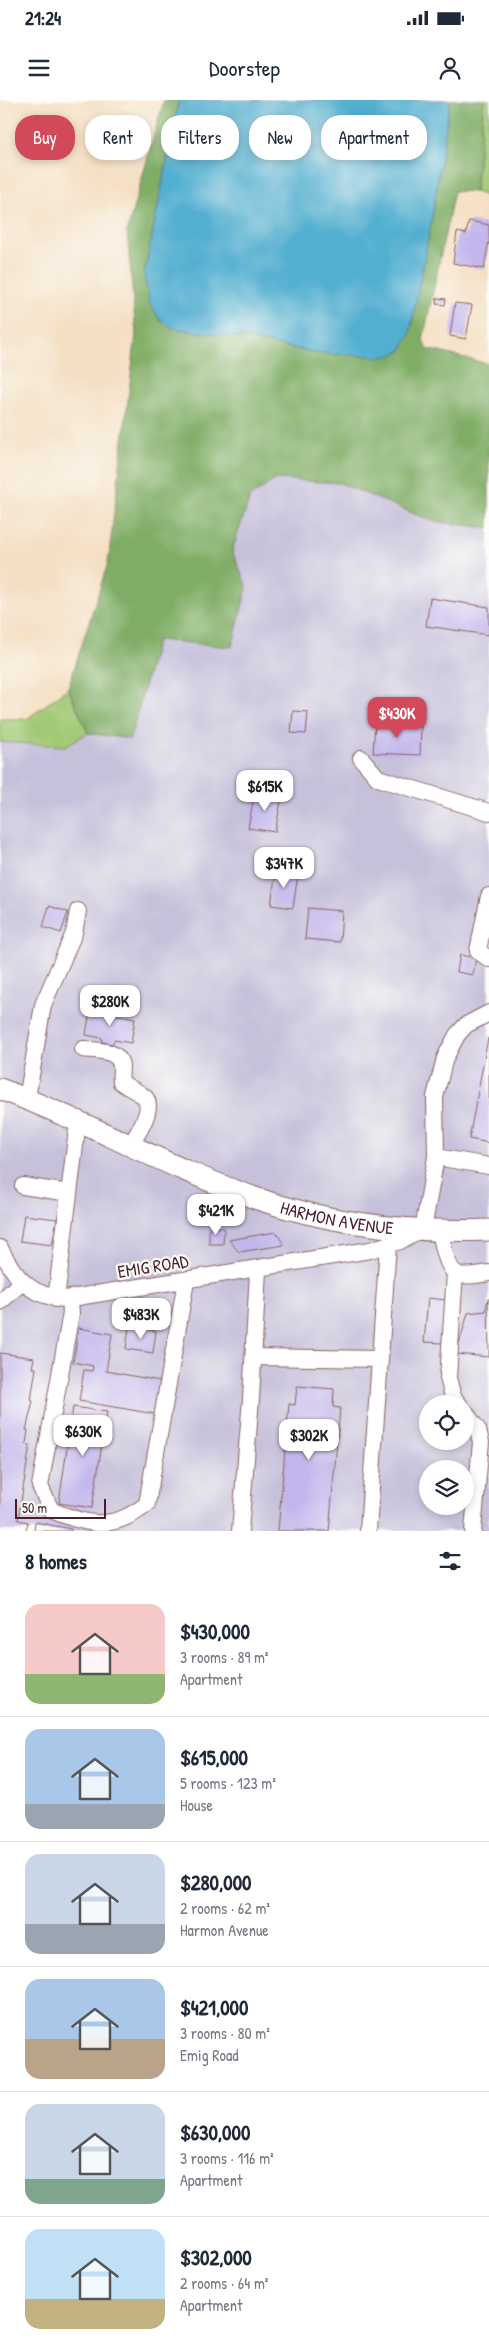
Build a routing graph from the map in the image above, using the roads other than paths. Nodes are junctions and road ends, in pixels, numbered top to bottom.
1 (361, 758) dead end
2 (489, 812) edge
3 (489, 896) edge
4 (78, 910) dead end
5 (489, 959) edge
6 (489, 1013) edge
7 (83, 1049) dead end
8 (0, 1089) edge
9 (27, 1099) junction
10 (78, 1121) junction
11 (131, 1145) junction
12 (436, 1157) junction
13 (489, 1166) edge
14 (23, 1186) dead end
15 (70, 1193) junction
16 (489, 1230) edge
17 (427, 1231) junction
18 (388, 1245) junction
19 (0, 1248) edge
20 (258, 1270) junction
21 (455, 1272) junction
22 (489, 1273) edge
23 (186, 1281) junction
24 (22, 1282) junction
25 (63, 1298) junction
26 (0, 1302) edge
27 (254, 1357) junction
28 (380, 1359) junction
29 (452, 1395) edge
30 (474, 1419) edge
31 (484, 1427) edge
32 (240, 1531) edge
33 (368, 1531) edge
34 (473, 1531) edge

1 - 2 street
3 - 5 street
4 - 9 street
6 - 12 street
7 - 11 street
8 - 9 main road, HARMON AVENUE
9 - 10 main road, HARMON AVENUE
10 - 11 main road, HARMON AVENUE
10 - 15 street
11 - 17 main road, HARMON AVENUE
12 - 13 street
12 - 17 street
14 - 15 street
15 - 25 street
16 - 17 main road, HARMON AVENUE
17 - 18 street, EMIG ROAD
17 - 21 street
18 - 20 street, EMIG ROAD
18 - 28 street
19 - 24 street, EMIG ROAD
20 - 23 street, EMIG ROAD
20 - 27 street
21 - 22 street
21 - 29 street
23 - 25 street, EMIG ROAD
23 - 25 street
24 - 25 street, EMIG ROAD
24 - 26 street
27 - 28 street
27 - 32 street
28 - 33 street
30 - 31 street
31 - 34 street

